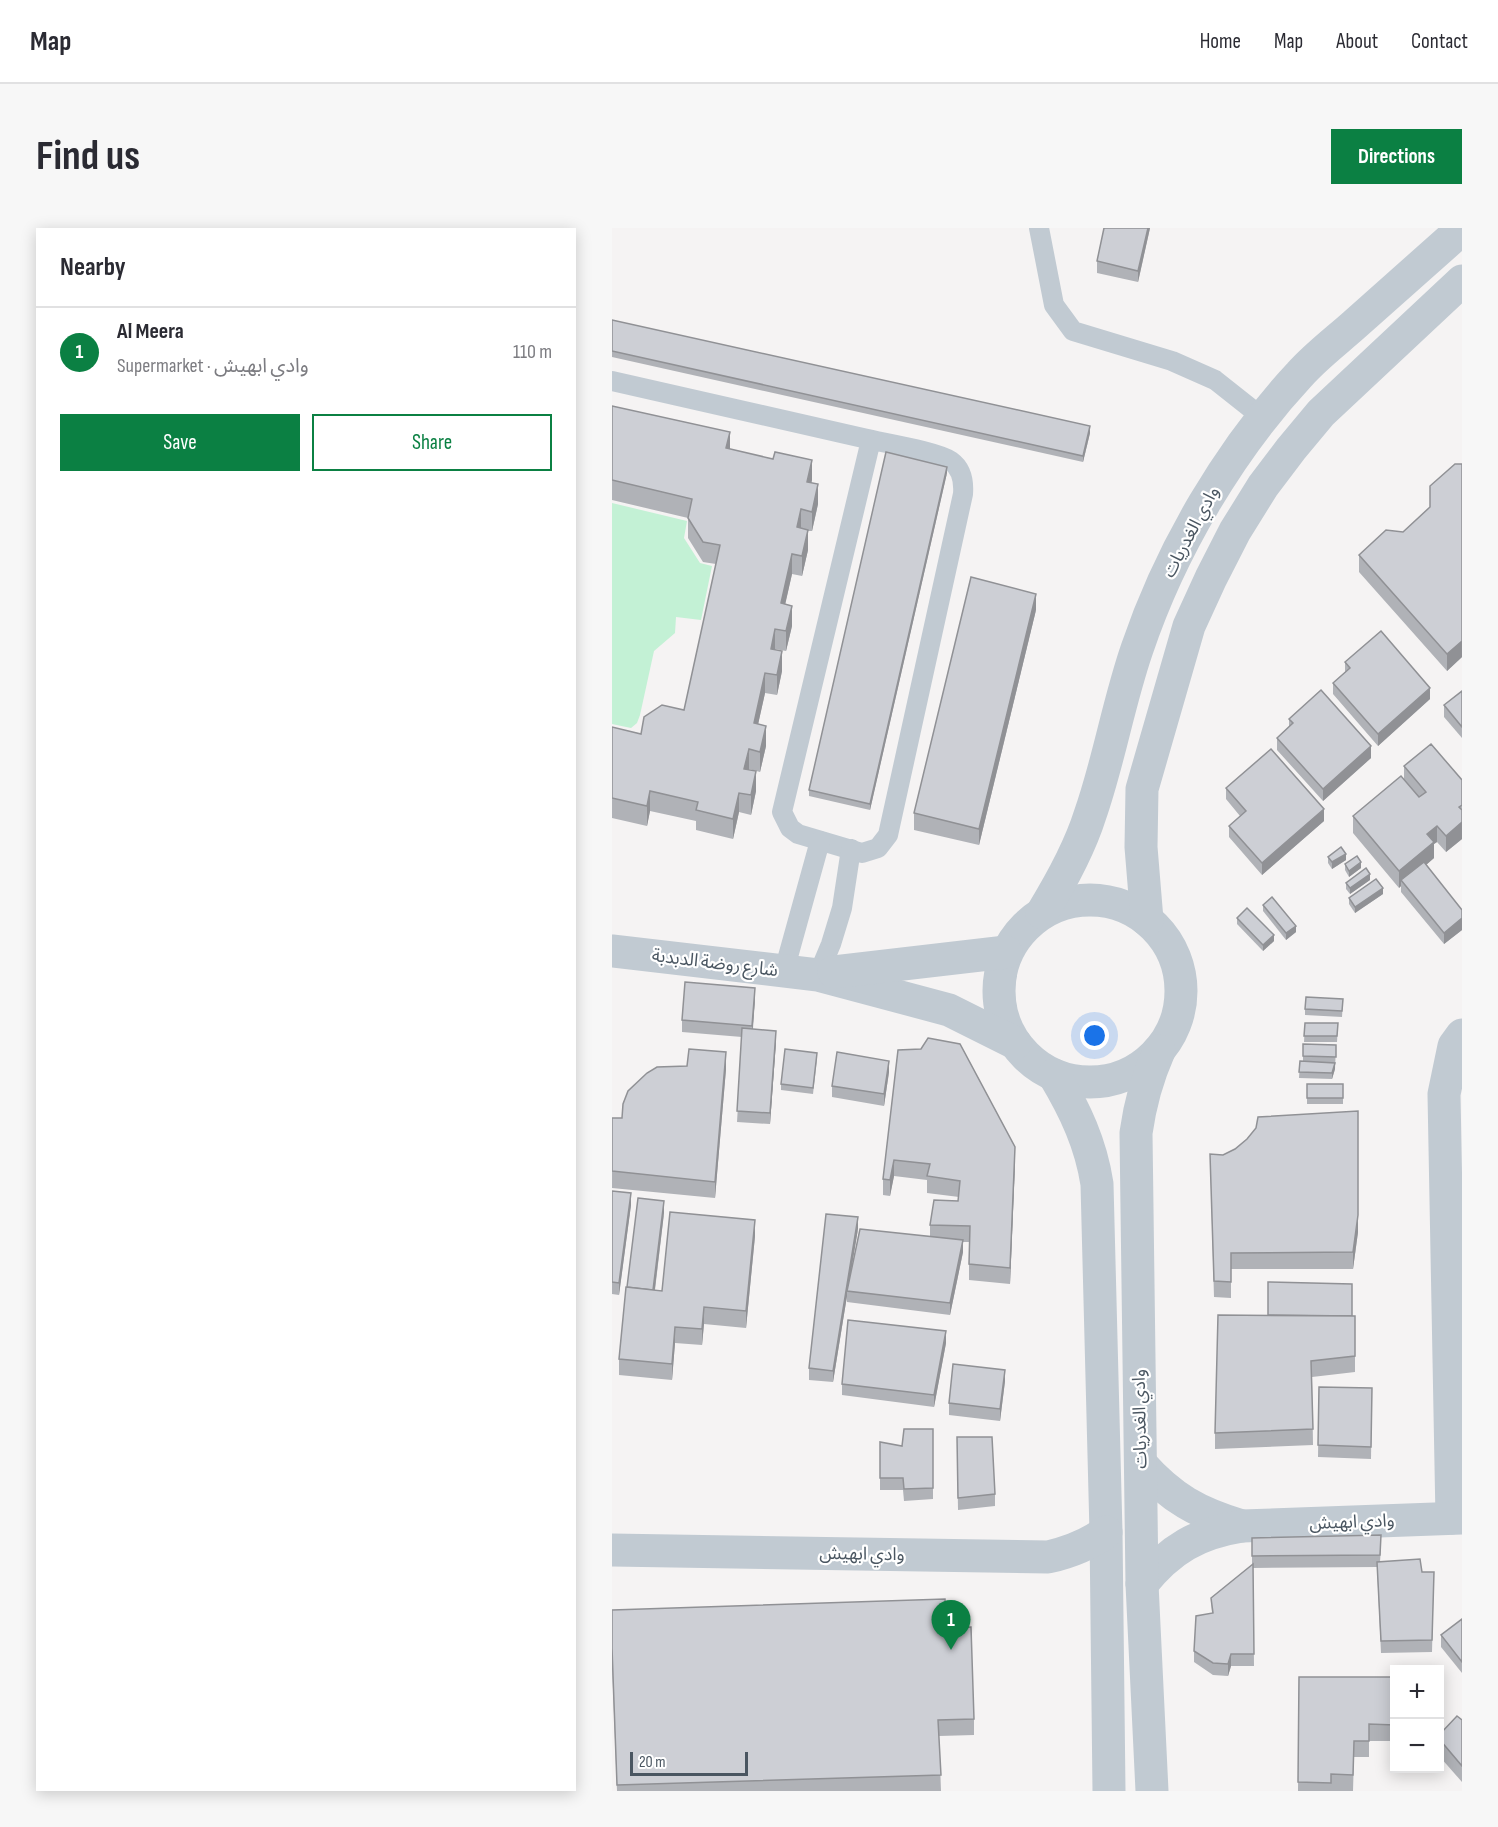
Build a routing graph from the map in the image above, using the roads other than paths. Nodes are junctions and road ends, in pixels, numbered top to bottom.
1 (1039, 228) edge
2 (1462, 229) edge
3 (1462, 281) edge
4 (612, 381) edge
5 (1263, 418) junction
6 (871, 440) junction
7 (820, 841) junction
8 (851, 849) junction
9 (1042, 912) junction
10 (1147, 920) junction
11 (612, 951) edge
12 (1006, 952) junction
13 (784, 971) junction
14 (818, 975) junction
15 (1462, 1035) edge
16 (1014, 1042) junction
17 (1159, 1051) junction
18 (1054, 1075) junction
19 (1141, 1464) junction
20 (1457, 1518) edge
21 (1242, 1526) junction
22 (1106, 1532) junction
23 (612, 1550) edge
24 (1142, 1584) junction
25 (1109, 1791) edge
26 (1152, 1791) edge

1 - 5 lane
2 - 5 street, وادي الغدريات
3 - 10 street
4 - 6 lane
5 - 9 street, وادي الغدريات
6 - 7 lane
6 - 8 lane
7 - 8 lane
7 - 13 lane
8 - 14 lane
9 - 10 street
9 - 12 street
10 - 17 street
11 - 13 street, شارع روضة الدبدبة
12 - 14 street, شارع روضة الدبدبة
12 - 16 street
13 - 14 street, شارع روضة الدبدبة
14 - 16 street, شارع روضة الدبدبة
15 - 20 street
16 - 18 street
17 - 18 street
17 - 19 street, وادي الغدريات
18 - 22 street, وادي الغدريات
19 - 21 street, وادي ابهيش
19 - 24 street, وادي الغدريات
20 - 21 street, وادي ابهيش
21 - 24 street, وادي ابهيش
22 - 23 street, وادي ابهيش
22 - 25 street, وادي الغدريات
24 - 26 street, وادي الغدريات

